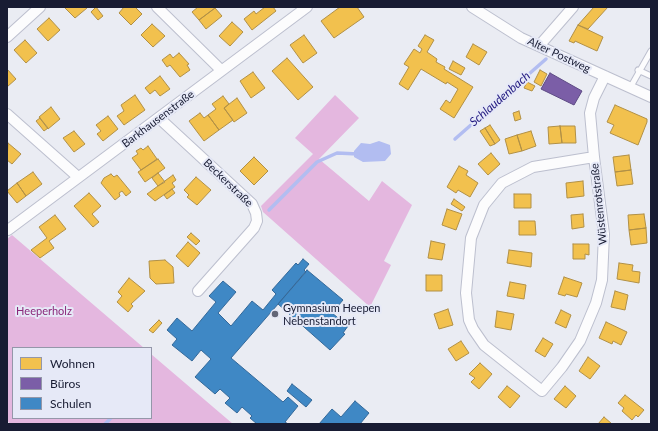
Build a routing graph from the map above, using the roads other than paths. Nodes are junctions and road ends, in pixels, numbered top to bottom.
1 (40, 7) edge
2 (156, 7) edge
3 (307, 7) edge
4 (472, 7) edge
5 (573, 7) edge
6 (7, 37) edge
7 (539, 46) junction
8 (651, 51) edge
9 (222, 70) junction
10 (638, 70) junction
11 (604, 76) junction
12 (651, 76) edge
13 (630, 88) junction
14 (651, 97) edge
15 (7, 114) edge
16 (160, 118) junction
17 (594, 157) junction
18 (78, 177) junction
19 (8, 230) dead end
20 (198, 291) dead end

1 - 6 street
2 - 9 street
3 - 9 street, Barkhausenstraße
4 - 7 street, Alter Postweg
5 - 7 street
7 - 11 street, Alter Postweg
8 - 10 lane
9 - 16 street, Barkhausenstraße
10 - 12 lane
10 - 13 lane
11 - 13 street, Alter Postweg
11 - 17 street, Wüstenrotstraße
13 - 14 street, Alter Postweg
15 - 18 street
16 - 18 street, Barkhausenstraße
16 - 20 street, Beckerstraße
17 - 17 street, Wüstenrotstraße
18 - 19 street, Barkhausenstraße

